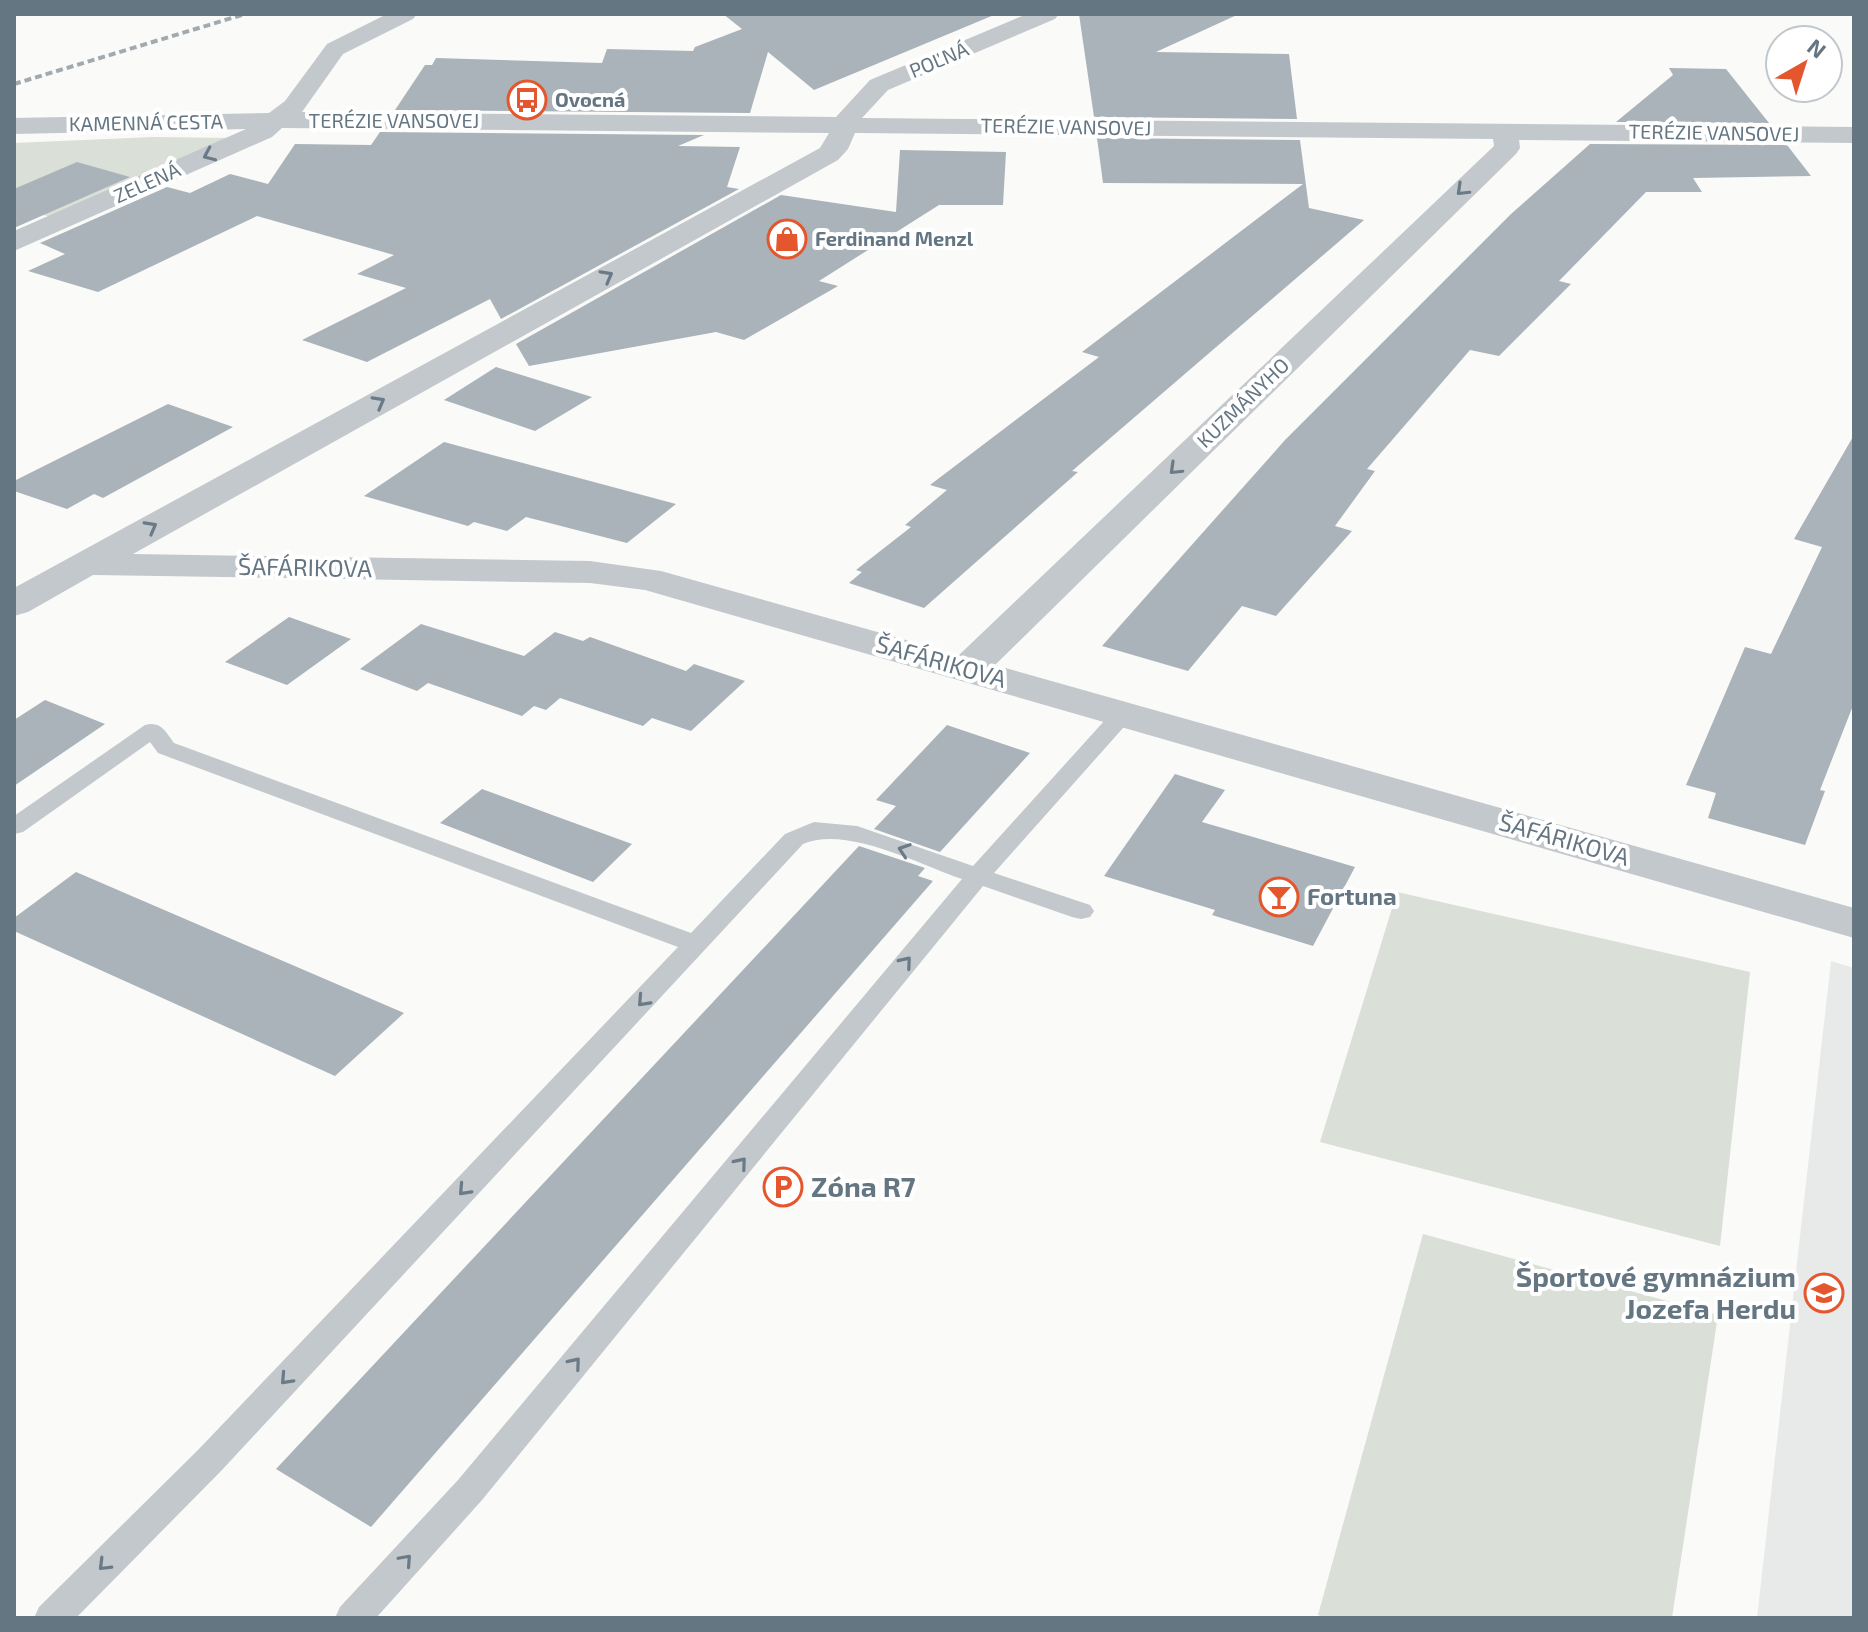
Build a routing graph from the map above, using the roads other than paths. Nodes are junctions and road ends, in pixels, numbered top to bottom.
1 (405, 14) edge
2 (1047, 14) edge
3 (279, 120) junction
4 (846, 125) junction
5 (14, 126) edge
6 (1505, 131) junction
7 (1854, 135) edge
8 (14, 242) edge
9 (82, 564) junction
10 (14, 604) edge
11 (968, 669) junction
12 (1123, 714) junction
13 (14, 827) edge
14 (978, 876) junction
15 (1081, 911) dead end
16 (1854, 923) edge
17 (696, 944) junction
18 (52, 1618) edge
19 (353, 1618) edge

1 - 3 street
2 - 4 street, POĽNÁ
3 - 4 street, TERÉZIE VANSOVEJ
3 - 5 street, KAMENNÁ CESTA
3 -> 8 street, ZELENÁ
4 - 6 street, TERÉZIE VANSOVEJ
9 -> 4 street
6 - 7 street, TERÉZIE VANSOVEJ
6 -> 11 street, KUZMÁNYHO
9 - 10 street
9 - 11 street, ŠAFÁRIKOVA
11 - 12 street, ŠAFÁRIKOVA
12 - 14 lane
12 - 16 street, ŠAFÁRIKOVA
13 - 17 lane
14 - 15 lane
14 -> 17 lane
19 -> 14 lane
17 -> 18 lane

